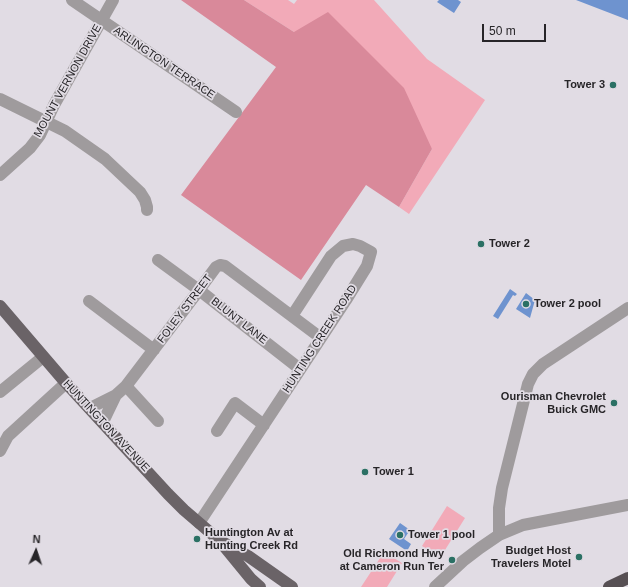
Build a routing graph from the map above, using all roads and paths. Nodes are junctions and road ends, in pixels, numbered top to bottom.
1 (72, 0) edge
2 (113, 0) edge
3 (102, 20) junction
4 (0, 99) edge
5 (236, 112) dead end
6 (46, 121) junction
7 (0, 175) edge
8 (147, 210) dead end
9 (158, 260) dead end
10 (199, 290) junction
11 (89, 301) dead end
12 (0, 306) edge
13 (628, 308) edge
14 (292, 316) junction
15 (321, 338) junction
16 (154, 350) junction
17 (43, 357) junction
18 (300, 369) junction
19 (66, 383) junction
20 (126, 386) junction
21 (0, 392) edge
22 (116, 395) junction
23 (90, 408) junction
24 (158, 421) dead end
25 (103, 422) junction
26 (264, 425) junction
27 (217, 431) dead end
28 (0, 451) edge
29 (628, 505) edge
30 (199, 523) junction
31 (499, 535) junction
32 (219, 540) junction
33 (628, 578) edge
34 (260, 587) edge
35 (292, 587) edge
36 (436, 587) edge
37 (608, 587) edge

1 - 3 street, ARLINGTON TERRACE
2 - 3 street, MOUNT VERNON DRIVE
3 - 5 street, ARLINGTON TERRACE
3 - 6 street, MOUNT VERNON DRIVE
4 - 6 street
6 - 7 street, MOUNT VERNON DRIVE
6 - 8 street
9 - 10 street, BLUNT LANE
10 - 14 street, FOLEY STREET
10 - 16 street, FOLEY STREET
10 - 18 street, BLUNT LANE
11 - 16 street
12 - 17 main road, HUNTINGTON AVENUE
13 - 31 street
14 - 15 street, FOLEY STREET
14 - 15 street, HUNTING CREEK ROAD
15 - 18 street, HUNTING CREEK ROAD
16 - 20 street, FOLEY STREET
17 - 19 main road, HUNTINGTON AVENUE
17 - 21 street
18 - 26 street, HUNTING CREEK ROAD
19 - 23 main road, HUNTINGTON AVENUE
19 - 28 street
20 - 22 street, FOLEY STREET
20 - 24 street
22 - 23 street, FOLEY STREET
22 - 25 street, FOLEY STREET
23 - 25 main road, HUNTINGTON AVENUE
25 - 30 main road, HUNTINGTON AVENUE
26 - 27 street
26 - 30 street, HUNTING CREEK ROAD
29 - 31 street
30 - 32 main road, HUNTINGTON AVENUE
31 - 36 street
32 - 34 main road, HUNTINGTON AVENUE
32 - 35 main road, HUNTINGTON AVENUE
33 - 37 highway

